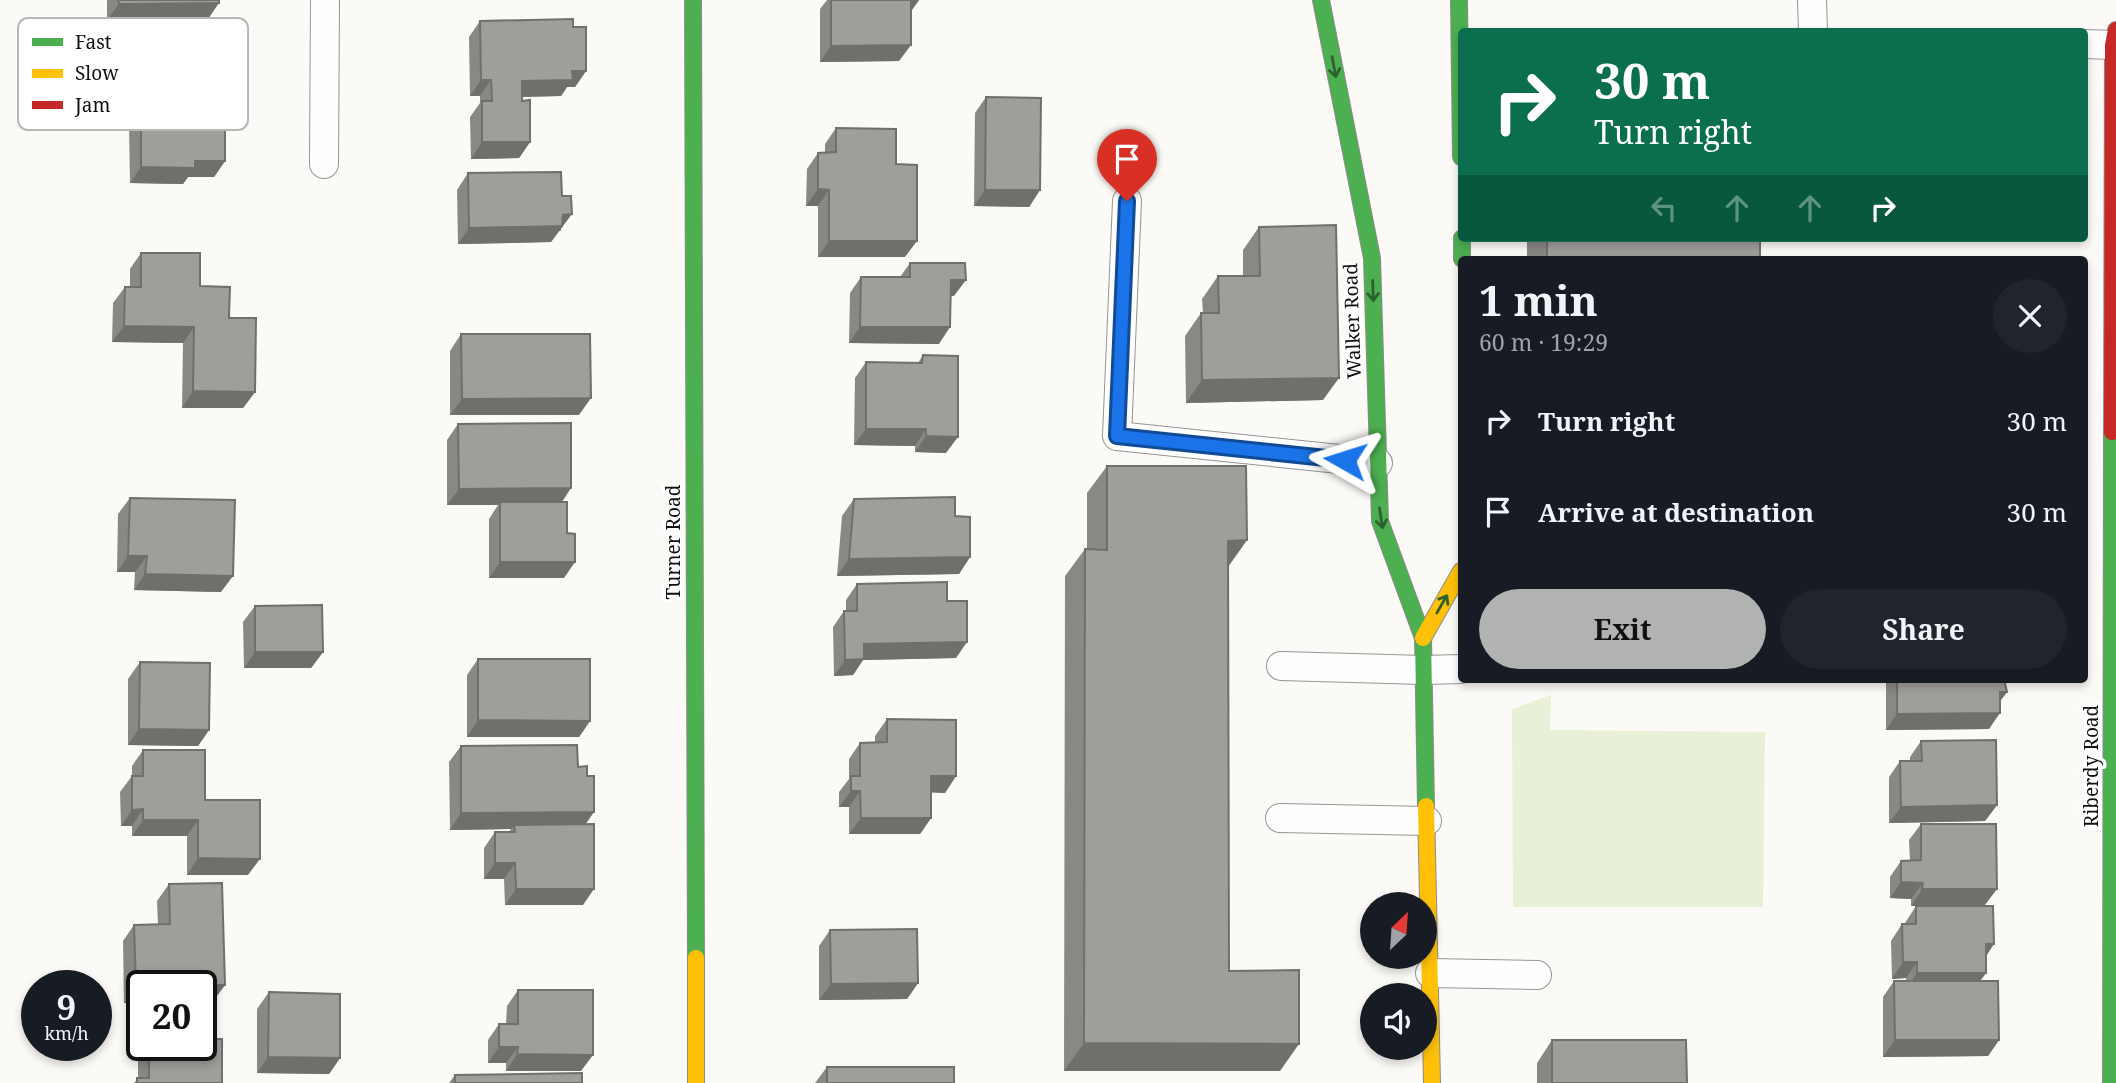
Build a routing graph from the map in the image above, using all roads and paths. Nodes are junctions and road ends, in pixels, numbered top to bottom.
1 (325, 0) edge
2 (693, 0) edge
3 (1321, 0) edge
4 (1459, 0) edge
5 (1812, 0) edge
6 (1464, 28) edge
7 (1813, 28) edge
8 (2114, 37) edge
9 (2088, 43) edge
10 (324, 163) dead end
11 (1127, 201) dead end
12 (1378, 463) junction
13 (1458, 576) edge
14 (1423, 638) junction
15 (1281, 666) dead end
16 (1458, 669) edge
17 (1424, 670) junction
18 (1280, 818) dead end
19 (1427, 821) junction
20 (1430, 973) junction
21 (1537, 975) dead end
22 (696, 1083) edge
23 (1432, 1083) edge
24 (2112, 1083) edge

1 - 10 lane
2 - 22 street, Turner Road
3 -> 12 street, Walker Road
4 - 6 street
5 - 7 lane
8 - 9 lane
8 - 24 street, Riberdy Road
11 - 12 lane
12 -> 14 street, Walker Road
14 -> 13 street
14 - 17 street, Walker Road
15 - 17 lane
16 - 17 lane
17 - 19 street, Walker Road
18 - 19 lane
19 - 20 street, Walker Road
20 - 21 lane
20 - 23 street, Walker Road

